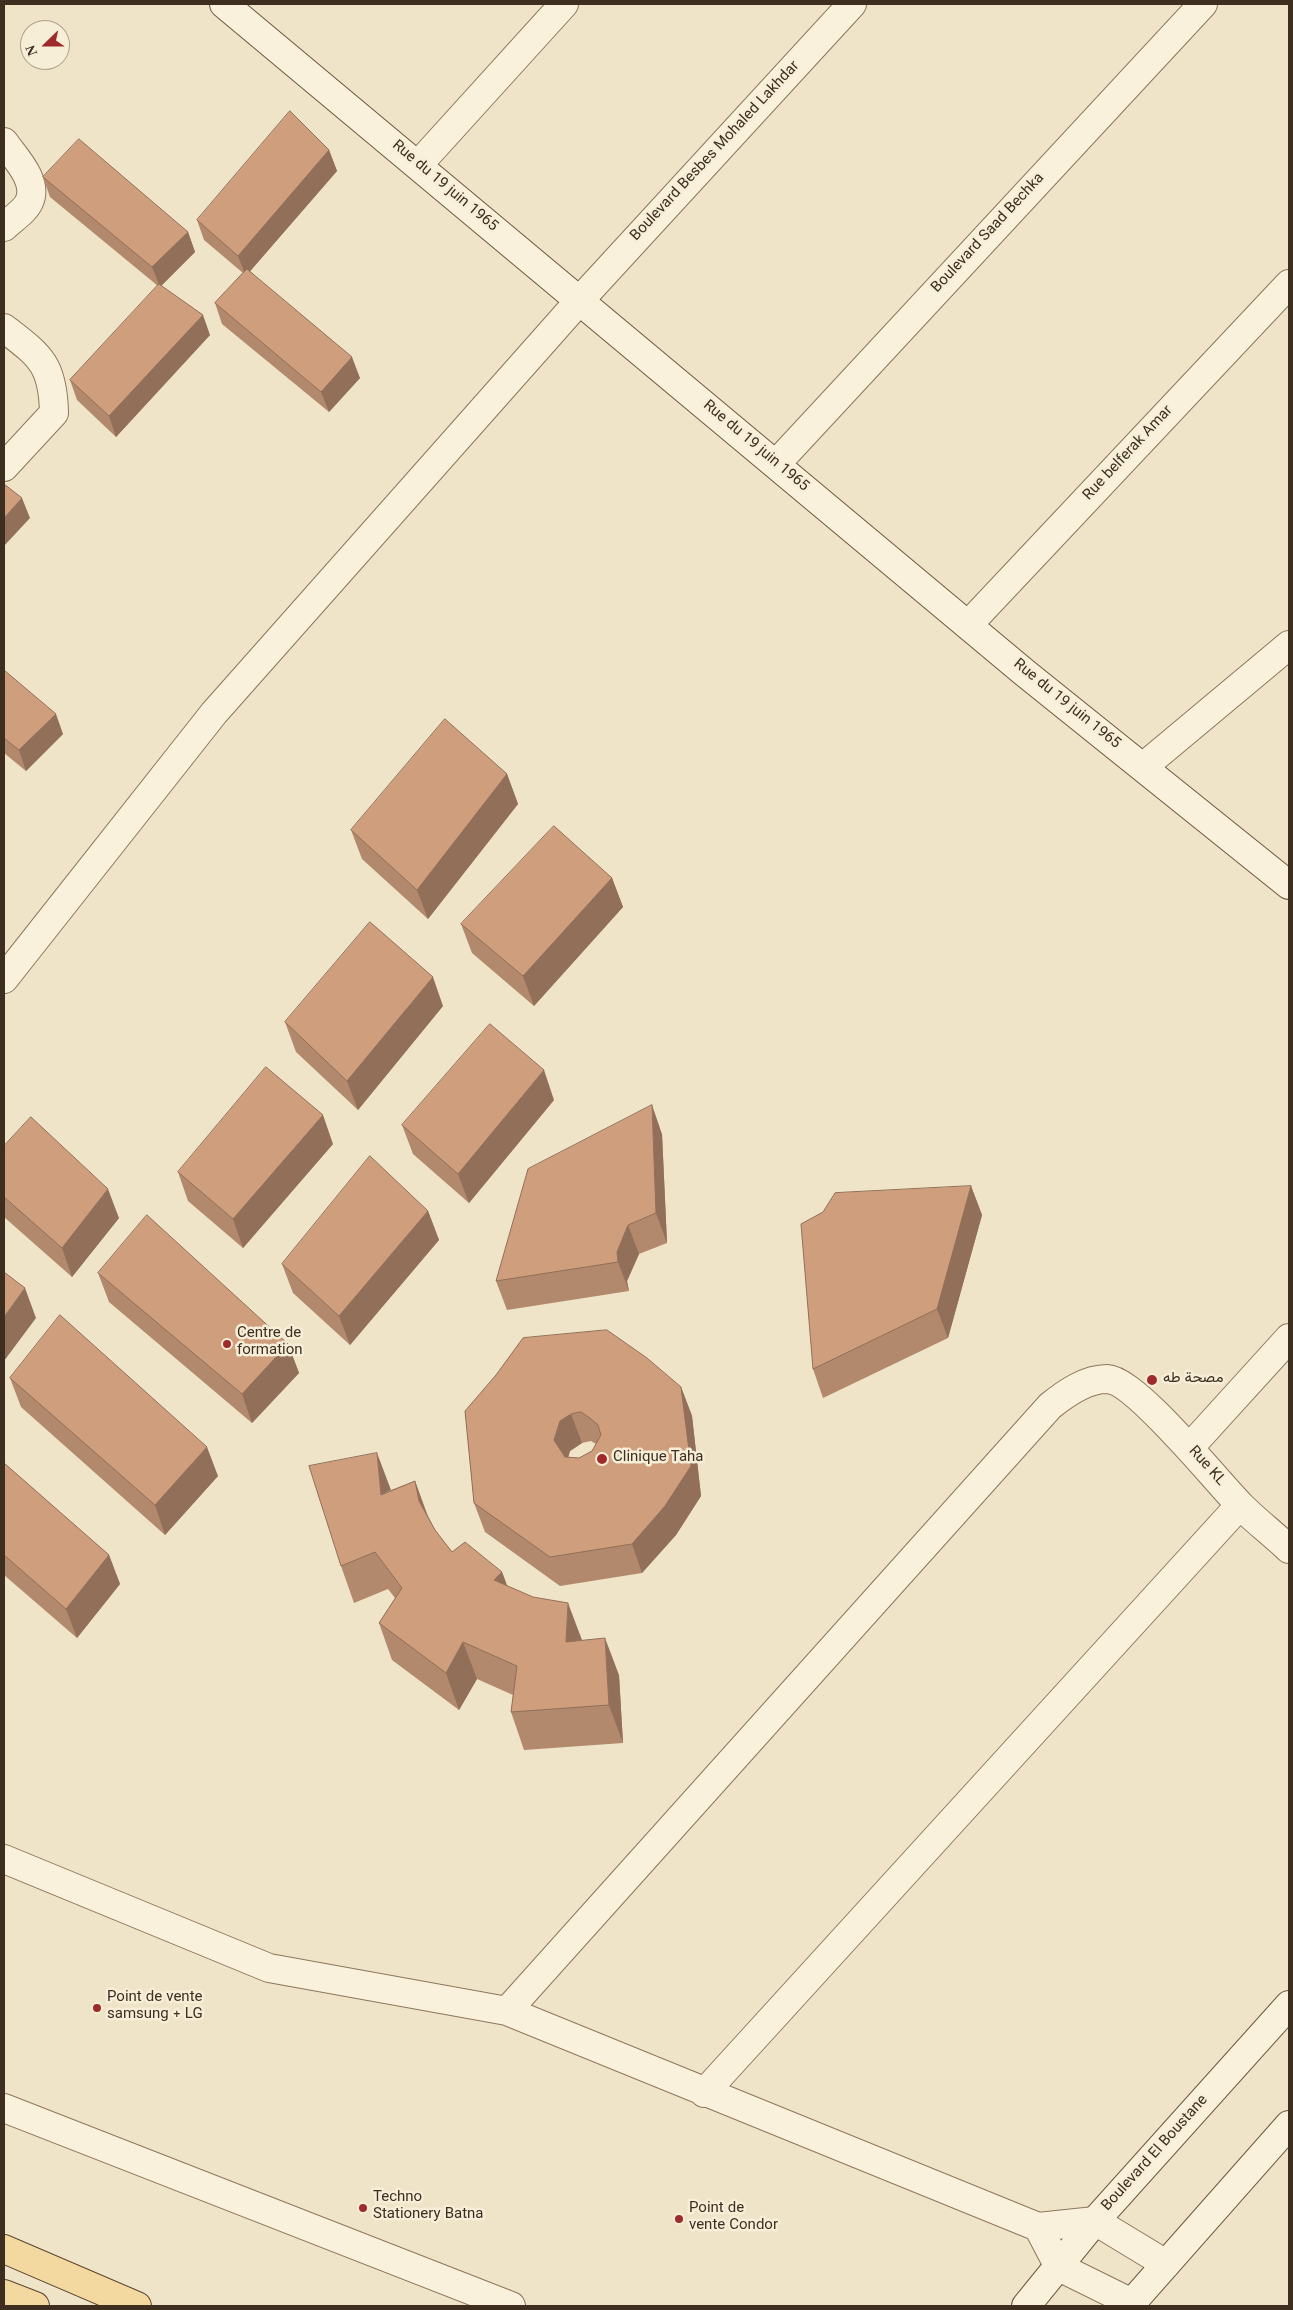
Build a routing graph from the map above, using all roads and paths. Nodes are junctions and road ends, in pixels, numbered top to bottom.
1 (224, 4) edge
2 (564, 4) edge
3 (852, 4) edge
4 (1203, 4) edge
5 (4, 142) edge
6 (418, 165) junction
7 (4, 227) edge
8 (1289, 284) edge
9 (580, 300) junction
10 (4, 328) edge
11 (776, 464) junction
12 (4, 467) edge
13 (968, 625) junction
14 (1289, 645) edge
15 (1143, 767) junction
16 (1289, 884) edge
17 (4, 979) edge
18 (1289, 1338) edge
19 (1190, 1448) junction
20 (1240, 1505) junction
21 (1289, 1548) edge
22 (4, 1859) edge
23 (1289, 2005) edge
24 (507, 2010) junction
25 (704, 2093) junction
26 (4, 2108) edge
27 (1289, 2125) edge
28 (1096, 2221) junction
29 (1038, 2227) junction
30 (4, 2249) edge
31 (1166, 2264) junction
32 (1059, 2267) junction
33 (4, 2294) edge
34 (1130, 2305) edge
35 (35, 2306) edge
36 (137, 2306) edge
37 (511, 2306) edge
38 (1026, 2306) edge

1 - 6 street, Rue du 19 juin 1965
2 - 6 street
3 - 9 street, Boulevard Besbes Mohaled Lakhdar
4 - 11 street, Boulevard Saad Bechka
5 - 7 street
6 - 9 street, Rue du 19 juin 1965
8 - 13 street, Rue belferak Amar
9 - 11 street, Rue du 19 juin 1965
9 - 17 street, Boulevard Besbes Mohaled Lakhdar
10 - 12 street
11 - 13 street, Rue du 19 juin 1965
13 - 15 street, Rue du 19 juin 1965
14 - 15 street
15 - 16 street, Rue du 19 juin 1965
18 - 19 street
19 - 20 street, Rue KL
19 - 24 street, Rue KL
20 - 21 street, Rue KL
20 - 25 street
22 - 24 street
23 - 28 street, Boulevard El Boustane
24 - 25 street
25 - 29 street
26 - 37 street
27 - 31 street
28 - 29 street
28 - 31 street
28 - 32 street, Boulevard El Boustane
29 - 32 street
30 - 36 main road
31 - 34 street
32 - 34 street
32 - 38 street, Boulevard El Boustane
33 - 35 main road

